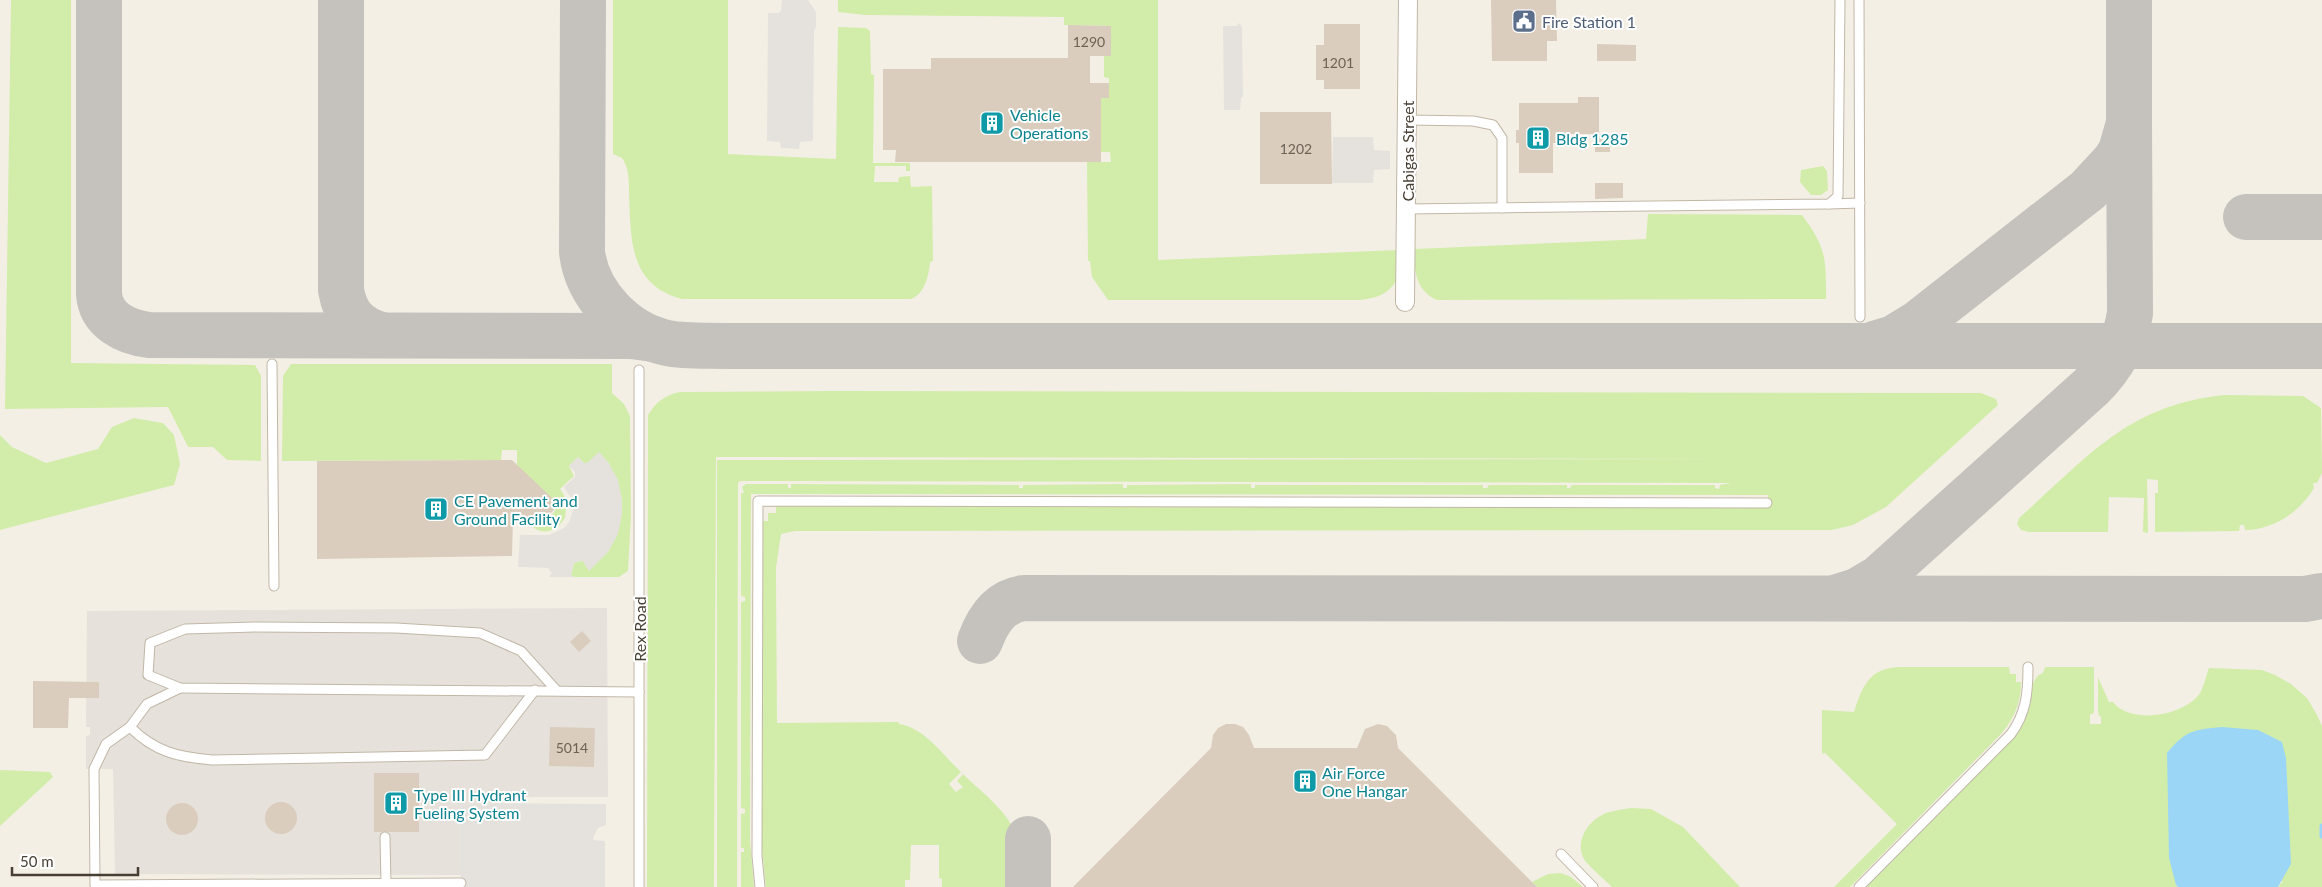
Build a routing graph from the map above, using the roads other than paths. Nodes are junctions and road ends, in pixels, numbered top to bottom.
1 (1408, 0) edge
2 (1840, 0) edge
3 (1860, 0) edge
4 (1407, 120) junction
5 (1860, 203) junction
6 (1830, 204) junction
7 (1502, 208) junction
8 (1406, 209) junction
9 (1405, 302) dead end
10 (1860, 317) dead end
11 (272, 364) dead end
12 (640, 370) dead end
13 (1767, 503) dead end
14 (274, 586) dead end
15 (2028, 667) dead end
16 (180, 688) junction
17 (535, 690) junction
18 (557, 691) junction
19 (639, 692) junction
20 (130, 726) junction
21 (386, 838) dead end
22 (1561, 854) dead end
23 (386, 883) junction
24 (461, 883) dead end
25 (639, 887) edge
26 (760, 887) edge
27 (1593, 887) edge
28 (1859, 887) edge

1 - 4 street, Cabigas Street
2 - 6 lane
3 - 5 lane
4 - 7 lane
4 - 8 street, Cabigas Street
5 - 6 lane
5 - 10 lane
6 - 7 lane
7 - 8 lane
8 - 9 street, Cabigas Street
11 - 14 lane
12 - 19 lane, Rex Road
13 - 26 lane
15 - 28 lane
16 - 17 lane
16 - 18 lane
16 - 20 lane
17 - 18 lane
17 - 20 lane
18 - 19 lane
19 - 25 lane, Rex Road
20 - 23 lane
21 - 23 lane
22 - 27 lane
23 - 24 lane

